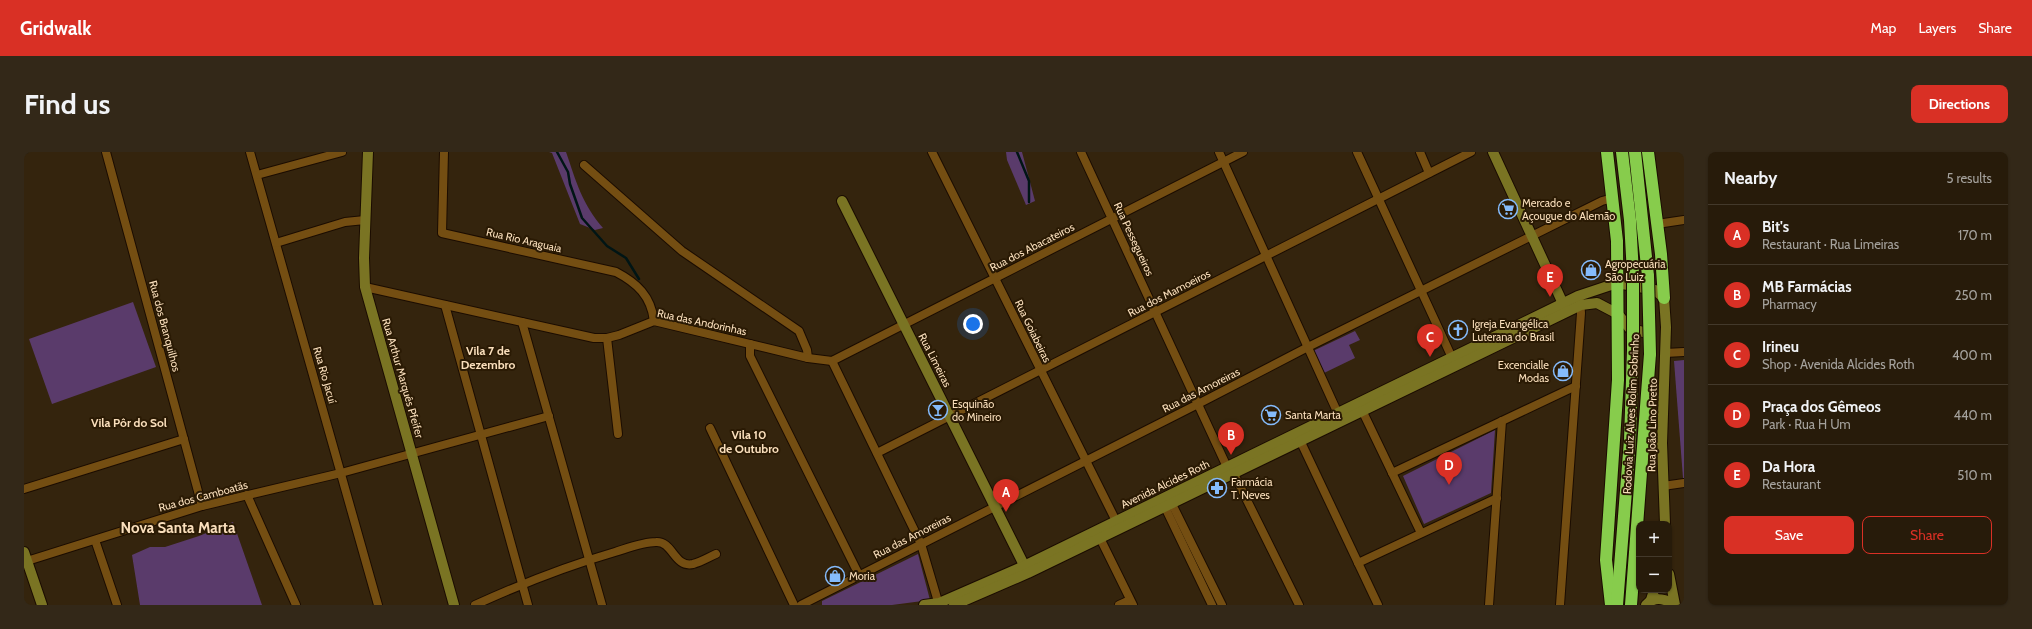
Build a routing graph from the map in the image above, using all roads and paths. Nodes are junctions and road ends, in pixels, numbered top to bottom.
1 (106, 152) edge
2 (250, 152) edge
3 (342, 152) edge
4 (368, 152) edge
5 (444, 152) edge
6 (932, 152) edge
7 (1081, 152) edge
8 (1219, 152) edge
9 (1243, 152) edge
10 (1357, 152) edge
11 (1420, 152) edge
12 (1470, 152) edge
13 (1493, 152) edge
14 (1607, 152) edge
15 (1622, 152) edge
16 (1635, 152) edge
17 (1648, 152) edge
18 (1224, 162) junction
19 (584, 166) dead end
20 (1429, 173) junction
21 (257, 175) junction
22 (1613, 198) junction
23 (1379, 199) junction
24 (842, 201) dead end
25 (1112, 219) junction
26 (365, 220) junction
27 (1684, 220) edge
28 (1657, 224) junction
29 (1532, 235) junction
30 (276, 243) junction
31 (1266, 256) junction
32 (995, 278) junction
33 (1617, 283) junction
34 (365, 287) junction
35 (1420, 290) junction
36 (1664, 298) junction
37 (1580, 300) junction
38 (445, 305) junction
39 (1565, 307) junction
40 (1156, 312) junction
41 (1618, 314) junction
42 (1665, 319) junction
43 (654, 321) junction
44 (522, 322) junction
45 (904, 324) junction
46 (1648, 333) junction
47 (607, 338) junction
48 (750, 344) junction
49 (1308, 347) junction
50 (1684, 352) edge
51 (1665, 354) junction
52 (808, 358) junction
53 (832, 361) junction
54 (1453, 362) junction
55 (1041, 370) junction
56 (1576, 386) junction
57 (1198, 404) junction
58 (1360, 407) junction
59 (549, 416) junction
60 (950, 417) junction
61 (1339, 417) junction
62 (1502, 421) junction
63 (710, 428) dead end
64 (481, 434) junction
65 (618, 434) dead end
66 (1299, 436) junction
67 (184, 439) junction
68 (412, 453) junction
69 (877, 453) junction
70 (1086, 461) junction
71 (1230, 469) junction
72 (341, 473) junction
73 (1392, 473) junction
74 (1684, 483) edge
75 (1663, 486) junction
76 (24, 489) edge
77 (247, 495) junction
78 (1497, 498) junction
79 (1166, 500) junction
80 (202, 506) junction
81 (995, 507) junction
82 (1116, 521) junction
83 (1664, 521) edge
84 (1098, 534) junction
85 (1421, 534) junction
86 (95, 540) junction
87 (921, 544) junction
88 (716, 554) dead end
89 (25, 558) edge
90 (589, 559) junction
91 (1358, 563) junction
92 (1026, 569) junction
93 (860, 575) junction
94 (522, 583) junction
95 (1672, 592) edge
96 (1212, 594) junction
97 (1650, 598) edge
98 (815, 602) edge
99 (1132, 602) edge
100 (939, 604) edge
101 (1674, 604) edge
102 (42, 605) edge
103 (117, 605) edge
104 (296, 605) edge
105 (378, 605) edge
106 (454, 605) edge
107 (475, 605) edge
108 (528, 605) edge
109 (602, 605) edge
110 (794, 605) edge
111 (801, 605) edge
112 (924, 605) edge
113 (954, 605) edge
114 (1120, 605) edge
115 (1212, 605) edge
116 (1222, 605) edge
117 (1299, 605) edge
118 (1378, 605) edge
119 (1490, 605) edge
120 (1560, 605) edge
121 (1611, 605) edge
122 (1617, 605) edge
123 (1631, 605) edge

1 - 67 street, Rua dos Branquilhos
2 - 21 street, Rua Rio Jacuí
3 - 21 street
4 - 26 street, Rua Arthur Marquês Pfeifer
5 - 43 street, Rua Rio Araguaia
6 - 32 street, Rua Goiabeiras
7 - 25 street, Rua Pessegueiros
8 - 18 street
9 - 18 street, Rua dos Abacateiros
10 - 23 street
11 - 20 street
12 - 20 street, Rua dos Mamoeiros
13 - 29 street
14 - 22 highway
15 - 122 highway, Rodovia Luiz Alves Rolim Sobrinho, bridge
16 - 123 highway, Rodovia Luiz Alves Rolim Sobrinho, bridge
17 - 28 highway
18 - 25 street, Rua dos Abacateiros
18 - 31 street
19 - 52 street
20 - 23 street, Rua dos Mamoeiros
21 - 30 street, Rua Rio Jacuí
22 - 29 street, Rua das Amoreiras
22 - 33 highway
23 - 31 street, Rua dos Mamoeiros
23 - 35 street
24 - 45 street, Rua Limeiras
25 - 32 street, Rua dos Abacateiros
25 - 40 street, Rua Pessegueiros
26 - 30 street
26 - 34 street, Rua Arthur Marquês Pfeifer
27 - 28 street
28 - 36 highway
29 - 35 street, Rua das Amoreiras
29 - 39 street
30 - 72 street, Rua Rio Jacuí
31 - 40 street, Rua dos Mamoeiros
31 - 49 street
32 - 45 street, Rua dos Abacateiros
32 - 55 street, Rua Goiabeiras
33 - 36 street
33 - 37 street, Avenida Alcides Roth
33 - 41 highway
34 - 38 street, Rua das Andorinhas
34 - 68 street, Rua Arthur Marquês Pfeifer
35 - 49 street, Rua das Amoreiras
35 - 54 street
36 - 42 street
37 - 39 street, Avenida Alcides Roth
37 - 41 street, Avenida Alcides Roth
37 - 56 street
38 - 44 street, Rua das Andorinhas
38 - 64 street
39 - 54 street, Avenida Alcides Roth
40 - 55 street, Rua dos Mamoeiros
40 - 57 street, Rua Pessegueiros
41 - 46 street
41 - 121 highway
42 - 46 street
42 - 51 street
43 - 47 street, Rua das Andorinhas
43 - 48 street, Rua das Andorinhas
44 - 47 street, Rua das Andorinhas
44 - 59 street
45 - 53 street, Rua dos Abacateiros
45 - 60 street, Rua Limeiras
46 - 51 street
47 - 65 street
48 - 52 street, Rua das Andorinhas
48 - 93 street
49 - 57 street, Rua das Amoreiras
49 - 61 street
50 - 51 street
51 - 75 street, Rua João Lino Pretto
52 - 53 street, Rua das Andorinhas
53 - 69 street
54 - 58 street, Avenida Alcides Roth
55 - 60 street, Rua dos Mamoeiros
55 - 70 street, Rua Goiabeiras
56 - 62 street
56 - 120 street
57 - 70 street, Rua das Amoreiras
57 - 71 street, Rua Pessegueiros
58 - 61 street, Avenida Alcides Roth
58 - 73 street
59 - 64 street, Rua dos Camboatãs
59 - 90 street
60 - 69 street, Rua dos Mamoeiros
60 - 81 street, Rua Limeiras
61 - 66 street, Avenida Alcides Roth
62 - 73 street
62 - 78 street
63 - 110 street
64 - 68 street, Rua dos Camboatãs
64 - 94 street
66 - 71 street, Avenida Alcides Roth
66 - 91 street
67 - 76 street
67 - 80 street, Rua dos Branquilhos
68 - 72 street, Rua dos Camboatãs
68 - 106 street, Rua Arthur Marquês Pfeifer
69 - 87 street
70 - 81 street, Rua das Amoreiras
70 - 82 street, Rua Goiabeiras
71 - 79 street, Avenida Alcides Roth
71 - 117 street, Rua Pessegueiros
72 - 77 street, Rua dos Camboatãs
72 - 105 street, Rua Rio Jacuí
73 - 85 street
74 - 75 street
75 - 83 street, Rua João Lino Pretto
77 - 80 street, Rua dos Camboatãs
77 - 104 street
78 - 85 street
78 - 119 street
79 - 82 street, Avenida Alcides Roth
79 - 84 street, Avenida Alcides Roth
79 - 96 street
80 - 86 street, Rua dos Camboatãs
81 - 87 street, Rua das Amoreiras
81 - 92 street, Rua Limeiras
82 - 84 street, Avenida Alcides Roth
84 - 92 street, Avenida Alcides Roth
84 - 99 street
85 - 91 street
86 - 89 street, Rua dos Camboatãs
86 - 103 street
87 - 93 street, Rua das Amoreiras
87 - 100 street
88 - 90 street
89 - 102 street
90 - 94 street
90 - 109 street
91 - 118 street
92 - 100 street, Avenida Alcides Roth
92 - 113 street, Avenida Alcides Roth
93 - 98 street, Rua das Amoreiras
94 - 107 street
94 - 108 street
95 - 101 street
96 - 115 street
96 - 116 street
97 - 101 street
98 - 111 street, Rua das Amoreiras
99 - 114 street
100 - 112 street, Avenida Alcides Roth

